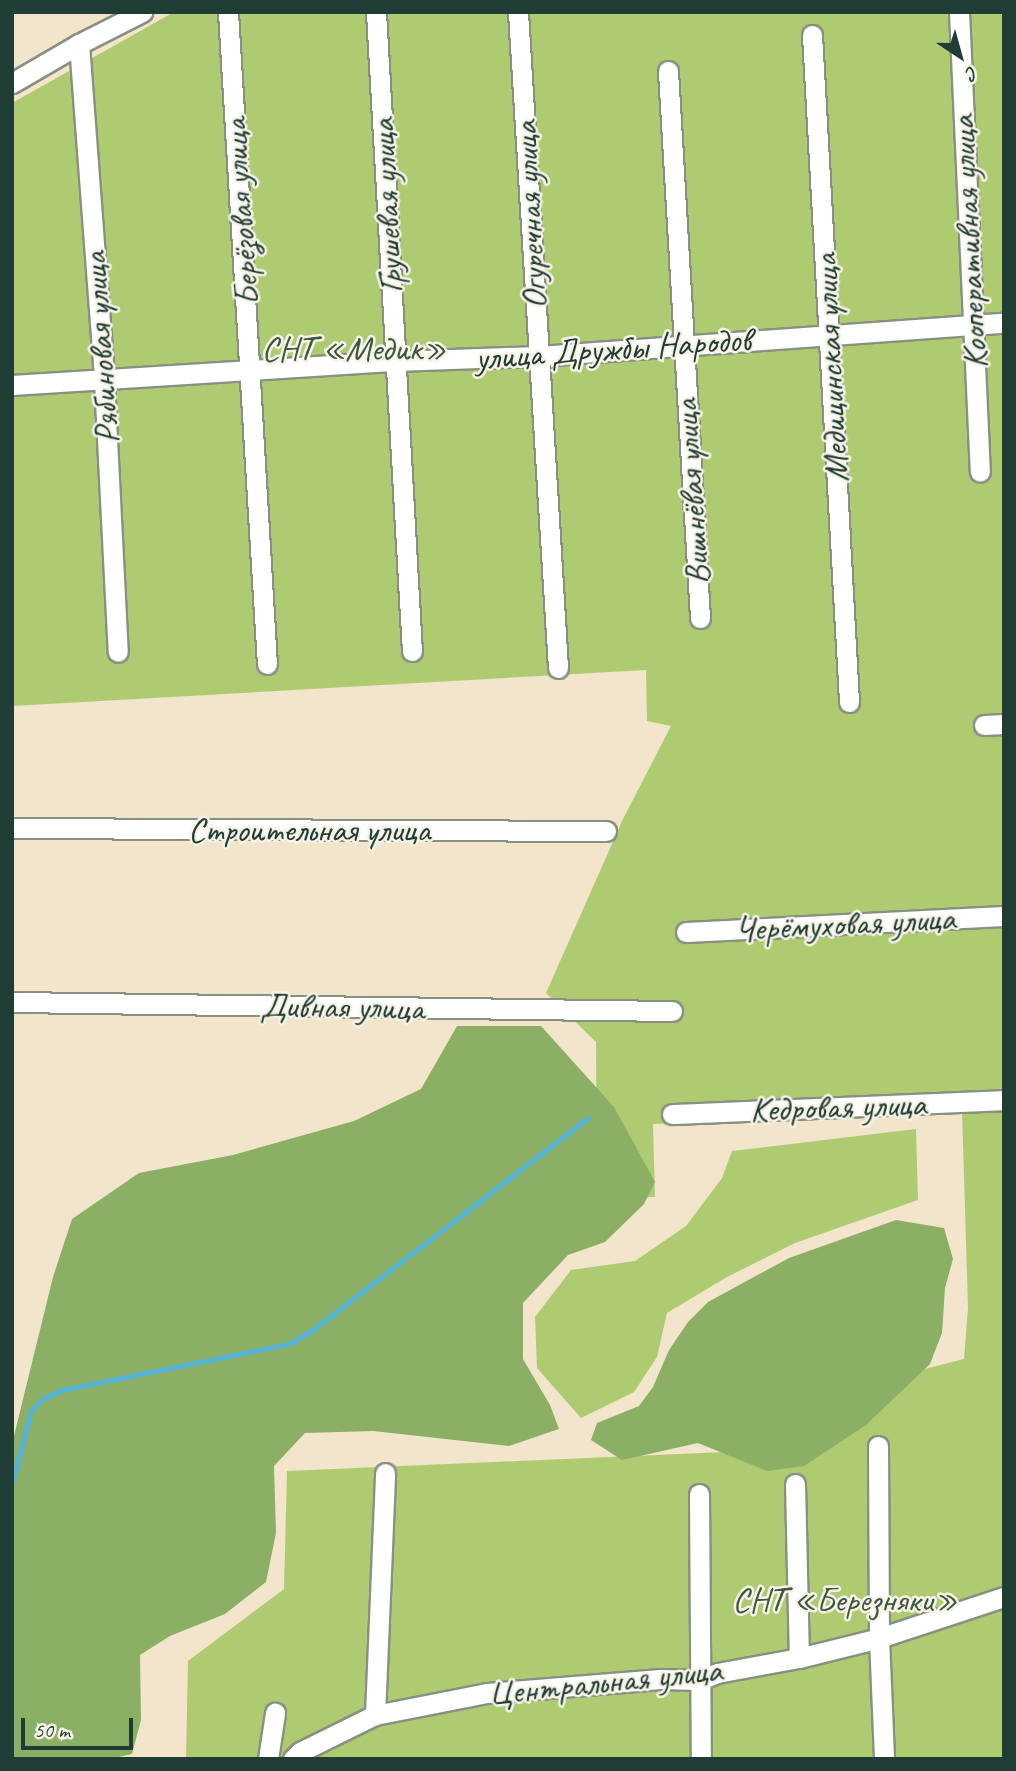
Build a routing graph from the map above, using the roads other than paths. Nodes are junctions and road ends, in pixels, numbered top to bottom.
1 (142, 12) edge
2 (228, 12) edge
3 (376, 12) edge
4 (518, 12) edge
5 (959, 12) edge
6 (812, 35) dead end
7 (79, 44) junction
8 (668, 71) dead end
9 (12, 83) edge
10 (1004, 323) edge
11 (972, 324) junction
12 (829, 335) junction
13 (683, 345) junction
14 (538, 356) junction
15 (395, 361) junction
16 (250, 371) junction
17 (104, 380) junction
18 (12, 385) edge
19 (980, 472) dead end
20 (700, 618) dead end
21 (412, 651) dead end
22 (118, 652) dead end
23 (267, 664) dead end
24 (558, 668) dead end
25 (849, 702) dead end
26 (1004, 724) edge
27 (984, 725) dead end
28 (12, 828) edge
29 (606, 831) dead end
30 (1004, 916) edge
31 (686, 932) dead end
32 (12, 1002) edge
33 (671, 1011) dead end
34 (1004, 1100) edge
35 (672, 1114) dead end
36 (878, 1446) dead end
37 (385, 1474) dead end
38 (795, 1484) dead end
39 (699, 1494) dead end
40 (1004, 1597) edge
41 (879, 1637) junction
42 (799, 1658) junction
43 (700, 1680) junction
44 (275, 1713) dead end
45 (375, 1715) junction
46 (268, 1759) edge
47 (293, 1759) edge
48 (701, 1759) edge
49 (884, 1759) edge

1 - 7 street
2 - 16 street, Берёзовая улица
3 - 15 street, Грушевая улица
4 - 14 street, Огуречная улица
5 - 11 street, Кооперативная улица
6 - 12 street, Медицинская улица
7 - 9 street
7 - 17 street, Рябиновая улица
8 - 13 street, Вишнёвая улица
10 - 11 street, улица Дружбы Народов
11 - 12 street, улица Дружбы Народов
11 - 19 street, Кооперативная улица
12 - 13 street, улица Дружбы Народов
12 - 25 street, Медицинская улица
13 - 14 street, улица Дружбы Народов
13 - 20 street, Вишнёвая улица
14 - 15 street, улица Дружбы Народов
14 - 24 street, Огуречная улица
15 - 16 street, улица Дружбы Народов
15 - 21 street, Грушевая улица
16 - 17 street, улица Дружбы Народов
16 - 23 street, Берёзовая улица
17 - 18 street, улица Дружбы Народов
17 - 22 street, Рябиновая улица
26 - 27 street
28 - 29 street, Строительная улица
30 - 31 street, Черёмуховая улица
32 - 33 street, Дивная улица
34 - 35 street, Кедровая улица
36 - 41 street
37 - 45 street
38 - 42 street
39 - 43 street
40 - 41 street, Центральная улица
41 - 42 street, Центральная улица
41 - 49 street
42 - 43 street, Центральная улица
43 - 45 street, Центральная улица
43 - 48 street
44 - 46 street
45 - 47 street, Центральная улица

